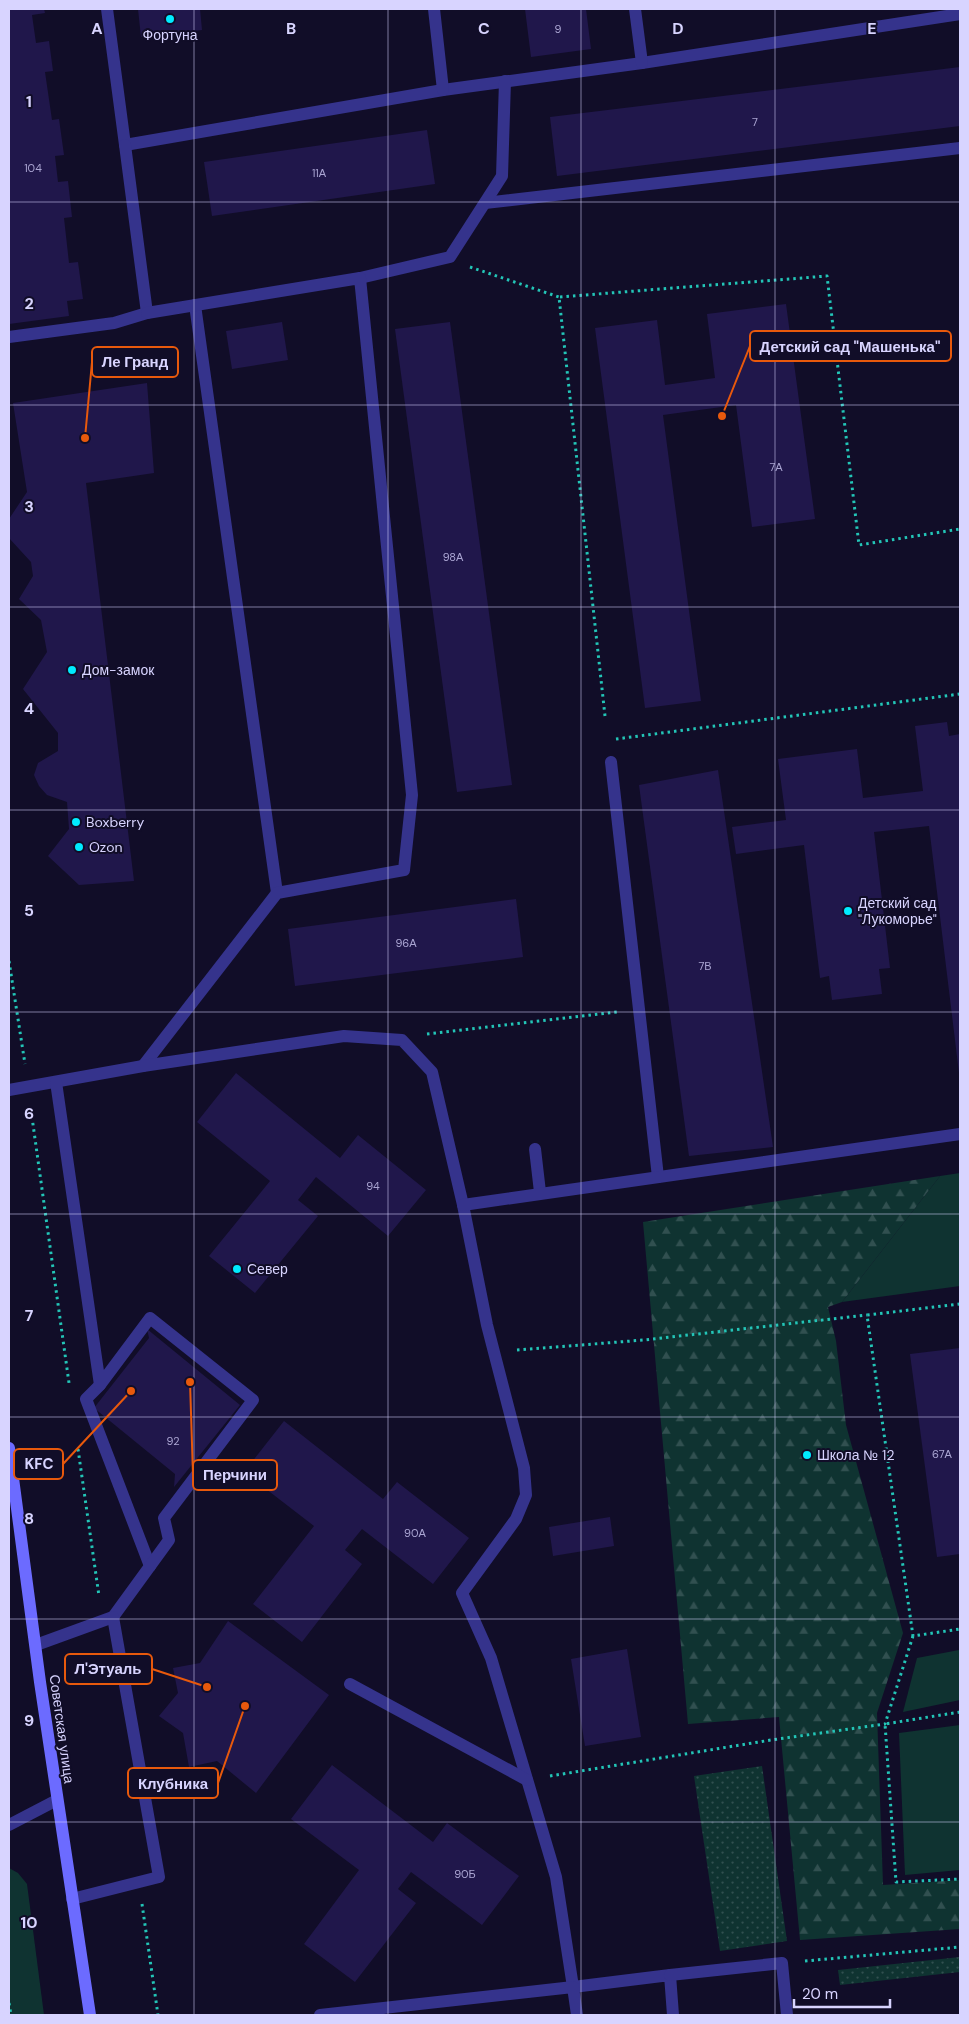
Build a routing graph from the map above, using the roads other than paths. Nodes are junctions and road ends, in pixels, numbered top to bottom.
1 (107, 9) edge
2 (434, 9) edge
3 (635, 9) edge
4 (960, 14) edge
5 (642, 63) junction
6 (505, 81) junction
7 (443, 90) junction
8 (125, 145) junction
9 (960, 148) edge
10 (485, 203) junction
11 (360, 278) junction
12 (195, 305) junction
13 (147, 313) junction
14 (9, 337) edge
15 (611, 762) road end
16 (277, 893) junction
17 (143, 1066) junction
18 (56, 1082) junction
19 (9, 1090) edge
20 (960, 1134) edge
21 (534, 1150) dead end
22 (658, 1177) junction
23 (540, 1192) junction
24 (463, 1204) junction
25 (100, 1385) junction
26 (9, 1448) edge
27 (150, 1566) junction
28 (108, 1618) junction
29 (36, 1645) junction
30 (350, 1684) dead end
31 (527, 1780) junction
32 (57, 1800) junction
33 (9, 1825) edge
34 (72, 1899) junction
35 (670, 1975) junction
36 (572, 1987) junction
37 (90, 2015) edge
38 (320, 2015) edge
39 (577, 2015) edge
40 (673, 2015) edge
41 (786, 2015) edge

1 - 8 lane
2 - 7 lane
3 - 5 lane
4 - 5 lane
5 - 6 lane
6 - 7 lane
6 - 10 lane
7 - 8 lane
8 - 13 lane
9 - 10 lane
10 - 11 lane
11 - 12 lane
11 - 16 lane
12 - 13 lane
12 - 16 lane
13 - 14 lane
15 - 22 lane
16 - 17 lane
17 - 18 lane
17 - 24 lane
18 - 19 lane
18 - 25 lane
20 - 22 lane
21 - 23 lane
22 - 23 lane
23 - 24 lane
24 - 31 lane
25 - 27 lane
25 - 27 lane
26 - 29 main road, Советская улица
27 - 28 lane
28 - 29 lane
28 - 34 lane
29 - 32 main road, Советская улица
30 - 31 lane
31 - 36 lane
32 - 33 lane
32 - 34 main road, Советская улица
34 - 37 main road, Советская улица
35 - 36 lane
35 - 40 lane
35 - 41 lane
36 - 38 lane
36 - 39 lane

